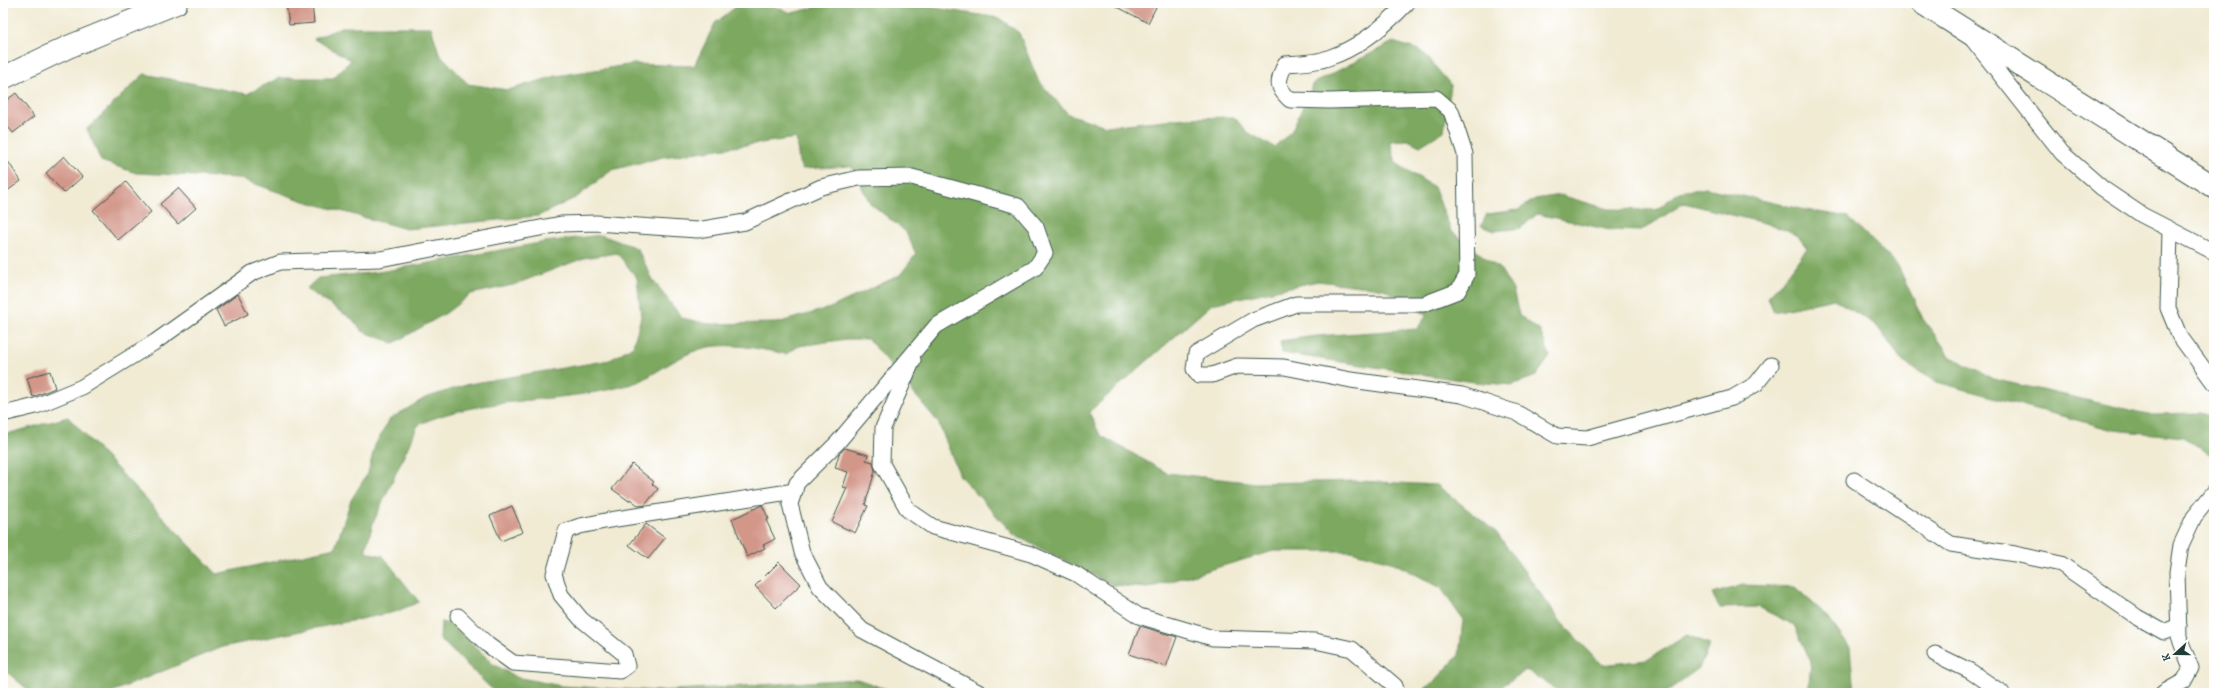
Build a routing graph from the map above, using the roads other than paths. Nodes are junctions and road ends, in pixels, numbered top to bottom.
1 (176, 3) edge
2 (1407, 3) edge
3 (1922, 3) edge
4 (1966, 31) junction
5 (3, 78) edge
6 (2214, 187) edge
7 (2170, 231) junction
8 (2214, 252) edge
9 (920, 345) junction
10 (1771, 365) dead end
11 (2214, 383) edge
12 (3, 414) edge
13 (1854, 480) dead end
14 (795, 491) junction
15 (2214, 492) edge
16 (458, 616) dead end
17 (2179, 626) junction
18 (1935, 654) dead end
19 (980, 693) edge
20 (1397, 693) edge
21 (2002, 693) edge
22 (2163, 693) edge

1 - 5 street
2 - 10 street
3 - 4 street
4 - 6 street
4 - 7 street
7 - 8 street
7 - 11 street
9 - 12 street
9 - 14 street
9 - 20 street
13 - 17 street
14 - 16 street
14 - 19 street
15 - 17 street
17 - 22 street
18 - 21 street

